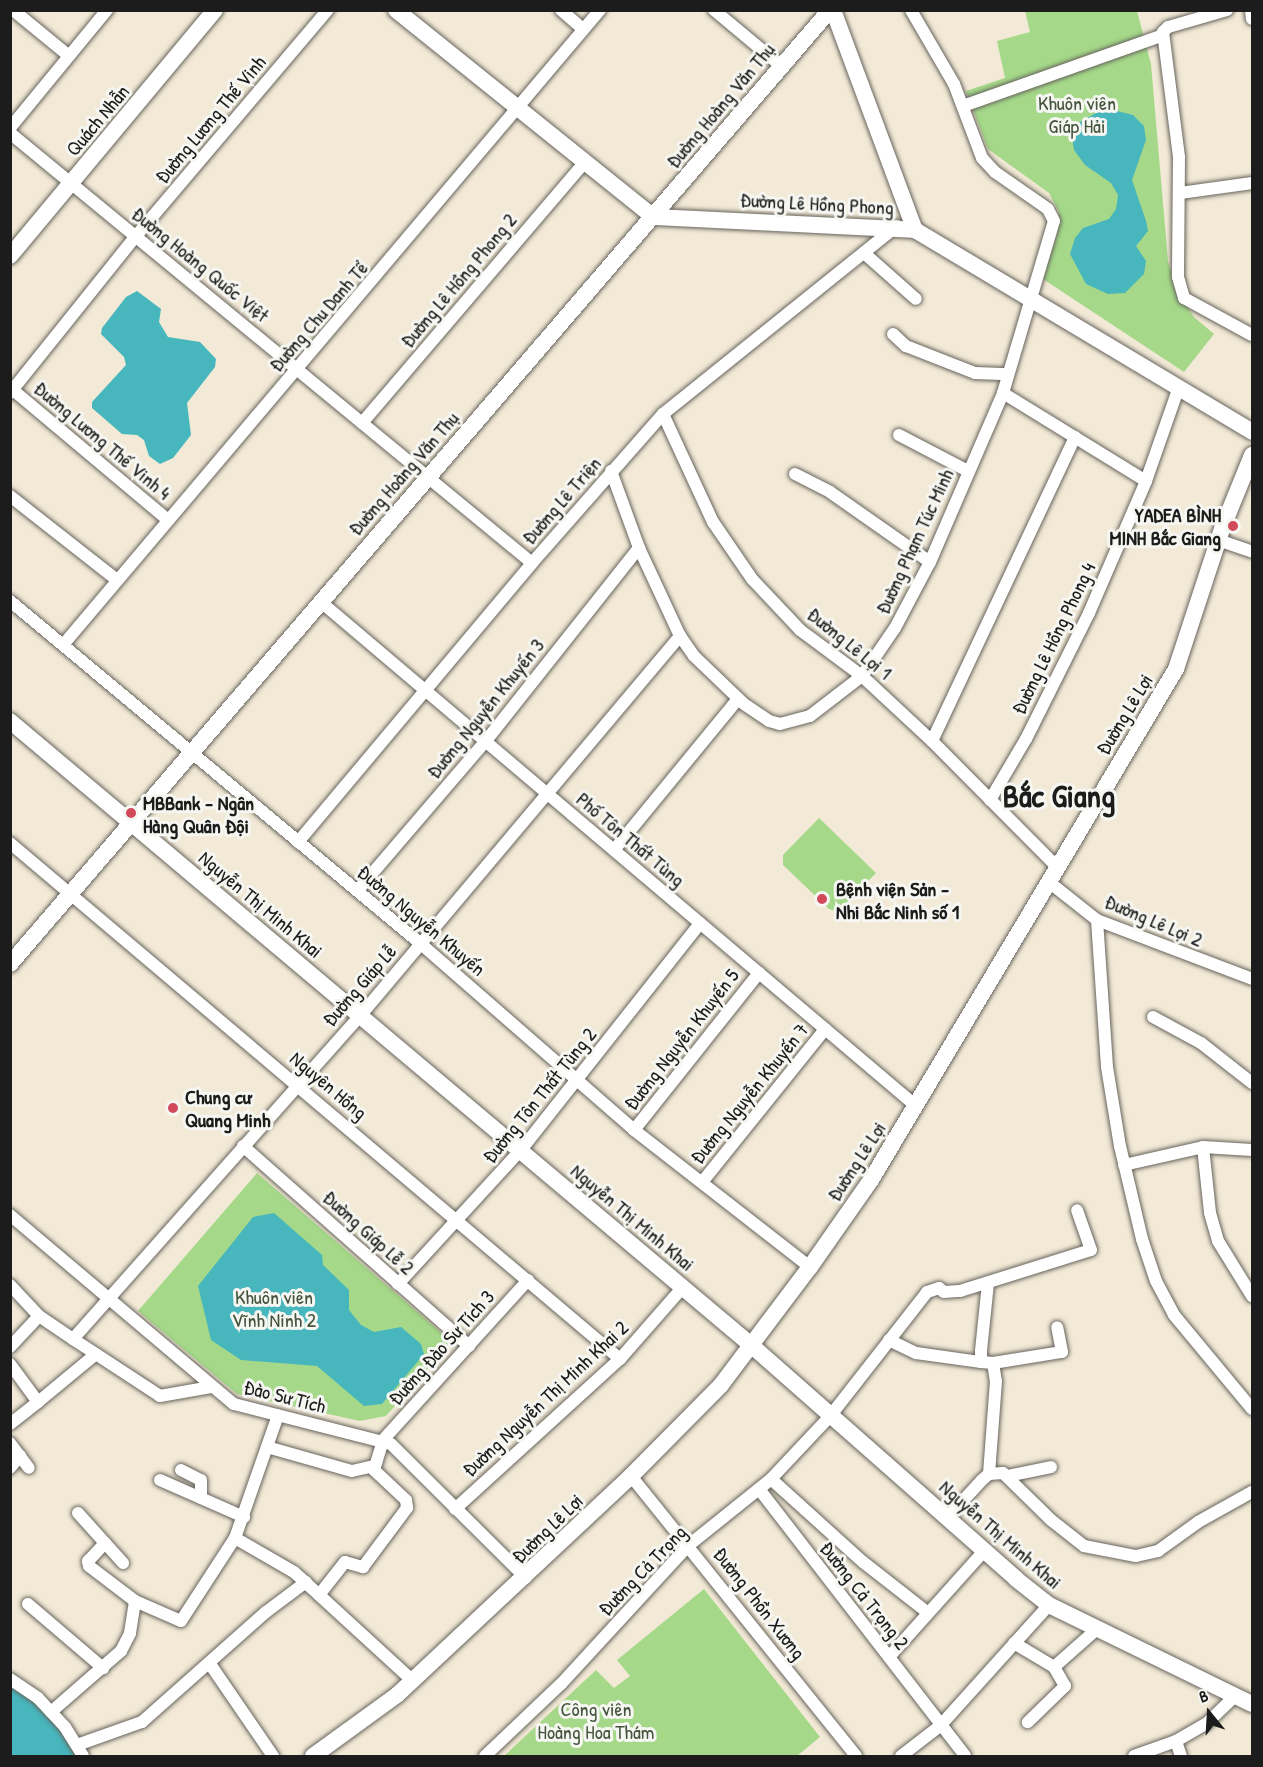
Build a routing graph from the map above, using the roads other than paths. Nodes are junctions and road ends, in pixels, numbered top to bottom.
1 (14, 10) edge
2 (107, 10) edge
3 (215, 10) edge
4 (328, 10) edge
5 (396, 10) edge
6 (561, 10) edge
7 (600, 10) edge
8 (714, 10) edge
9 (831, 10) edge
10 (911, 10) edge
11 (1227, 10) edge
12 (1251, 10) edge
13 (1252, 19) edge
14 (583, 29) junction
15 (1162, 35) junction
16 (69, 56) junction
17 (780, 65) junction
18 (963, 106) junction
19 (519, 109) junction
20 (10, 128) edge
21 (10, 133) edge
22 (585, 162) junction
23 (72, 183) junction
24 (1252, 183) edge
25 (1180, 193) junction
26 (653, 217) junction
27 (907, 224) junction
28 (136, 236) junction
29 (864, 253) junction
30 (10, 256) edge
31 (916, 299) dead end
32 (1028, 300) junction
33 (893, 334) dead end
34 (1252, 334) edge
35 (299, 370) junction
36 (1008, 374) junction
37 (1179, 387) junction
38 (12, 392) edge
39 (1003, 393) junction
40 (663, 414) junction
41 (362, 423) junction
42 (1252, 432) edge
43 (899, 435) dead end
44 (1075, 437) junction
45 (1252, 455) edge
46 (611, 471) junction
47 (968, 471) junction
48 (795, 474) dead end
49 (427, 477) junction
50 (1146, 481) junction
51 (10, 496) edge
52 (167, 519) junction
53 (1218, 540) junction
54 (639, 548) junction
55 (1252, 552) edge
56 (930, 562) junction
57 (532, 563) junction
58 (117, 580) junction
59 (10, 601) edge
60 (321, 602) junction
61 (680, 636) junction
62 (63, 645) junction
63 (862, 676) junction
64 (426, 692) junction
65 (738, 699) junction
66 (10, 720) edge
67 (932, 741) junction
68 (485, 742) junction
69 (192, 755) junction
70 (545, 793) junction
71 (990, 800) junction
72 (134, 823) junction
73 (298, 842) junction
74 (10, 843) edge
75 (614, 850) junction
76 (1053, 875) junction
77 (358, 890) junction
78 (71, 895) junction
79 (1097, 920) junction
80 (700, 923) junction
81 (421, 944) junction
82 (10, 964) edge
83 (759, 972) junction
84 (1252, 979) edge
85 (360, 1016) junction
86 (1153, 1017) dead end
87 (825, 1029) junction
88 (577, 1081) junction
89 (1252, 1083) edge
90 (297, 1084) junction
91 (916, 1106) junction
92 (634, 1130) junction
93 (243, 1146) junction
94 (1203, 1147) junction
95 (1252, 1149) edge
96 (521, 1150) junction
97 (1124, 1164) junction
98 (703, 1181) junction
99 (1077, 1210) dead end
100 (10, 1215) edge
101 (458, 1221) junction
102 (810, 1267) junction
103 (528, 1280) junction
104 (988, 1283) junction
105 (398, 1284) junction
106 (10, 1285) edge
107 (683, 1287) junction
108 (1252, 1296) edge
109 (109, 1300) junction
110 (39, 1316) junction
111 (1057, 1327) dead end
112 (73, 1339) junction
113 (889, 1340) junction
114 (751, 1345) junction
115 (469, 1346) junction
116 (10, 1347) edge
117 (96, 1354) junction
118 (620, 1359) junction
119 (987, 1363) junction
120 (11, 1366) edge
121 (211, 1387) junction
122 (38, 1402) junction
123 (1252, 1409) edge
124 (278, 1415) junction
125 (831, 1415) junction
126 (10, 1424) edge
127 (383, 1440) junction
128 (10, 1443) edge
129 (267, 1447) junction
130 (20, 1456) junction
131 (373, 1466) junction
132 (1051, 1467) dead end
133 (10, 1468) edge
134 (29, 1468) dead end
135 (181, 1470) dead end
136 (988, 1474) junction
137 (631, 1476) junction
138 (1008, 1476) junction
139 (771, 1479) junction
140 (160, 1480) dead end
141 (759, 1490) junction
142 (1252, 1492) edge
143 (201, 1498) junction
144 (455, 1509) junction
145 (78, 1513) dead end
146 (949, 1516) junction
147 (244, 1517) junction
148 (235, 1538) junction
149 (105, 1543) junction
150 (689, 1545) junction
151 (985, 1550) junction
152 (123, 1563) dead end
153 (526, 1578) junction
154 (306, 1582) junction
155 (319, 1595) junction
156 (135, 1601) junction
157 (28, 1604) dead end
158 (1049, 1605) junction
159 (927, 1612) junction
160 (1097, 1629) junction
161 (1014, 1643) junction
162 (889, 1657) junction
163 (210, 1664) junction
164 (1054, 1667) junction
165 (104, 1668) junction
166 (10, 1679) edge
167 (413, 1681) junction
168 (1235, 1696) junction
169 (1252, 1704) edge
170 (51, 1712) junction
171 (1028, 1722) dead end
172 (940, 1726) junction
173 (1176, 1741) junction
174 (80, 1751) edge
175 (273, 1756) edge
176 (313, 1756) edge
177 (485, 1756) edge
178 (856, 1756) edge
179 (900, 1756) edge
180 (965, 1756) edge
181 (1134, 1756) edge
182 (1181, 1756) edge

1 - 16 street
2 - 16 street
3 - 23 street, Quách Nhẫn
4 - 28 street, Đường Lương Thế Vinh
5 - 19 street
6 - 14 street
7 - 14 street, Đường Chu Danh Tể
8 - 17 street
9 - 17 street, Đường Hoàng Văn Thụ
9 - 27 street
10 - 18 street
11 - 15 street
12 - 13 street
14 - 19 street, Đường Chu Danh Tể
15 - 18 street
15 - 25 street
16 - 20 street
17 - 26 street, Đường Hoàng Văn Thụ
18 - 32 street, Đường Phạm Túc Minh
19 - 22 street
19 - 35 street, Đường Chu Danh Tể
21 - 23 street, Đường Hoàng Quốc Việt
22 - 26 street
22 - 41 street, Đường Lê Hồng Phong 2
23 - 28 street, Đường Hoàng Quốc Việt
23 - 30 street, Quách Nhẫn
24 - 25 street
25 - 34 street
26 - 27 street, Đường Lê Hồng Phong
26 - 49 street, Đường Hoàng Văn Thụ
27 - 29 street, Đường Lê Triện
27 - 32 street, Đường Lê Hồng Phong
28 - 35 street, Đường Hoàng Quốc Việt
28 - 38 street, Đường Lương Thế Vinh
29 - 31 street
29 - 40 street, Đường Lê Triện
32 - 36 street, Đường Phạm Túc Minh
32 - 37 street, Đường Lê Hồng Phong
33 - 36 street
35 - 41 street, Đường Hoàng Quốc Việt
35 - 52 street, Đường Chu Danh Tể
36 - 39 street, Đường Phạm Túc Minh
37 - 42 street, Đường Lê Hồng Phong
37 - 50 street, Đường Lê Hồng Phong 4
38 - 52 street, Đường Lương Thế Vinh 4
39 - 44 street
39 - 47 street, Đường Phạm Túc Minh
40 - 46 street, Đường Lê Triện
40 - 63 street, Đường Lê Lợi 1
41 - 49 street, Đường Hoàng Quốc Việt
43 - 47 street
44 - 50 street
44 - 67 street
45 - 53 street, Đường Lê Lợi
46 - 54 street, Đường Phạm Túc Minh
46 - 57 street, Đường Lê Triện
47 - 56 street, Đường Phạm Túc Minh
48 - 56 street
49 - 57 street, Đường Hoàng Quốc Việt
49 - 60 street, Đường Hoàng Văn Thụ
50 - 71 street, Đường Lê Hồng Phong 4
51 - 58 street
52 - 58 street, Đường Chu Danh Tể
53 - 55 street
53 - 76 street, Đường Lê Lợi
54 - 61 street, Đường Phạm Túc Minh
54 - 68 street, Đường Nguyễn Khuyến 3
56 - 63 street, Đường Phạm Túc Minh
57 - 64 street, Đường Lê Triện
58 - 62 street, Đường Chu Danh Tể
59 - 62 street, Đường Nguyễn Khuyến
60 - 64 street, Phố Tôn Thất Tùng
60 - 69 street, Đường Hoàng Văn Thụ
61 - 65 street, Đường Phạm Túc Minh
61 - 70 street, Đường Giáp Lễ
62 - 69 street, Đường Nguyễn Khuyến
63 - 65 street, Đường Phạm Túc Minh
63 - 67 street, Đường Lê Lợi 1
64 - 68 street, Phố Tôn Thất Tùng
64 - 73 street, Đường Lê Triện
65 - 75 street
66 - 72 street, Nguyễn Thị Minh Khai
67 - 71 street, Đường Lê Lợi 1
68 - 70 street, Phố Tôn Thất Tùng
68 - 77 street, Đường Nguyễn Khuyến 3
69 - 72 street, Đường Hoàng Văn Thụ
69 - 73 street, Đường Nguyễn Khuyến
70 - 75 street, Phố Tôn Thất Tùng
70 - 81 street, Đường Giáp Lễ
71 - 76 street, Đường Lê Lợi 1
72 - 78 street, Đường Hoàng Văn Thụ
72 - 85 street, Nguyễn Thị Minh Khai
73 - 77 street, Đường Nguyễn Khuyến
74 - 78 street, Nguyên Hồng
75 - 80 street, Phố Tôn Thất Tùng
76 - 79 street, Đường Lê Lợi 2
76 - 91 street, Đường Lê Lợi
77 - 81 street, Đường Nguyễn Khuyến
78 - 82 street, Đường Hoàng Văn Thụ
78 - 90 street, Nguyên Hồng
79 - 84 street, Đường Lê Lợi 2
79 - 97 street
80 - 83 street, Phố Tôn Thất Tùng
80 - 88 street, Đường Tôn Thất Tùng 2
81 - 85 street, Đường Giáp Lễ
81 - 88 street, Đường Nguyễn Khuyến
83 - 87 street, Phố Tôn Thất Tùng
83 - 92 street, Đường Nguyễn Khuyến 5
85 - 90 street, Đường Giáp Lễ
85 - 96 street, Nguyễn Thị Minh Khai
86 - 89 street
87 - 91 street, Phố Tôn Thất Tùng
87 - 98 street, Đường Nguyễn Khuyến 7
88 - 92 street, Đường Nguyễn Khuyến
88 - 96 street, Đường Tôn Thất Tùng 2
90 - 93 street, Đường Giáp Lễ
90 - 101 street, Nguyên Hồng
91 - 102 street, Đường Lê Lợi
92 - 98 street, Đường Nguyễn Khuyến
93 - 105 street, Đường Giáp Lễ 2
93 - 109 street, Đường Giáp Lễ
94 - 95 street
94 - 97 street
94 - 108 street
96 - 101 street, Đường Tôn Thất Tùng 2
96 - 107 street, Nguyễn Thị Minh Khai
97 - 123 street
98 - 102 street, Đường Nguyễn Khuyến
99 - 104 street
100 - 109 street, Đào Sư Tích
101 - 103 street, Nguyên Hồng
101 - 105 street, Đường Tôn Thất Tùng 2
102 - 114 street, Đường Lê Lợi
103 - 115 street, Đường Đào Sư Tích 3
103 - 118 street, Nguyên Hồng
104 - 113 street, Đường Cả Trọng
104 - 119 street
105 - 115 street, Đường Giáp Lễ 2
106 - 110 street
107 - 114 street, Nguyễn Thị Minh Khai
107 - 118 street, Đường Nguyễn Thị Minh Khai 2
109 - 112 street, Đường Giáp Lễ
109 - 121 street, Đào Sư Tích
110 - 112 street
110 - 116 street
111 - 119 street
112 - 117 street
113 - 119 street
113 - 125 street, Đường Cả Trọng
114 - 125 street, Nguyễn Thị Minh Khai
114 - 137 street, Đường Lê Lợi
115 - 127 street, Đường Đào Sư Tích 3
117 - 121 street
117 - 122 street
118 - 144 street, Đường Nguyễn Thị Minh Khai 2
119 - 136 street
120 - 122 street
121 - 124 street, Đào Sư Tích
122 - 126 street
124 - 127 street, Đào Sư Tích
124 - 129 street
125 - 139 street, Đường Cả Trọng
125 - 146 street, Nguyễn Thị Minh Khai
127 - 131 street
127 - 144 street
128 - 130 street
129 - 131 street
129 - 147 street
130 - 133 street
130 - 134 street
131 - 155 street
132 - 138 street
135 - 143 street
136 - 138 street
136 - 146 street
137 - 150 street, Đường Phồn Xương
137 - 153 street, Đường Lê Lợi
138 - 142 street
139 - 141 street, Đường Cả Trọng
139 - 159 street
140 - 143 street
141 - 150 street, Đường Cả Trọng
141 - 162 street, Đường Cả Trọng 2
143 - 147 street
144 - 153 street
145 - 149 street
146 - 151 street, Nguyễn Thị Minh Khai
147 - 148 street
148 - 154 street
148 - 156 street
149 - 152 street
149 - 156 street
150 - 177 street, Đường Cả Trọng
150 - 178 street, Đường Phồn Xương
151 - 158 street, Nguyễn Thị Minh Khai
151 - 159 street
153 - 167 street, Đường Lê Lợi
154 - 155 street
154 - 163 street
155 - 167 street
156 - 165 street
157 - 165 street
158 - 160 street, Nguyễn Thị Minh Khai
158 - 161 street
159 - 162 street
160 - 164 street
160 - 168 street, Nguyễn Thị Minh Khai
161 - 164 street
161 - 172 street
162 - 172 street, Đường Cả Trọng 2
163 - 174 street
163 - 175 street
164 - 171 street
165 - 170 street
166 - 170 street
167 - 176 street, Đường Lê Lợi
168 - 169 street, Nguyễn Thị Minh Khai
168 - 173 street
170 - 174 street
172 - 179 street
172 - 180 street, Đường Cả Trọng 2
173 - 181 street
173 - 182 street

